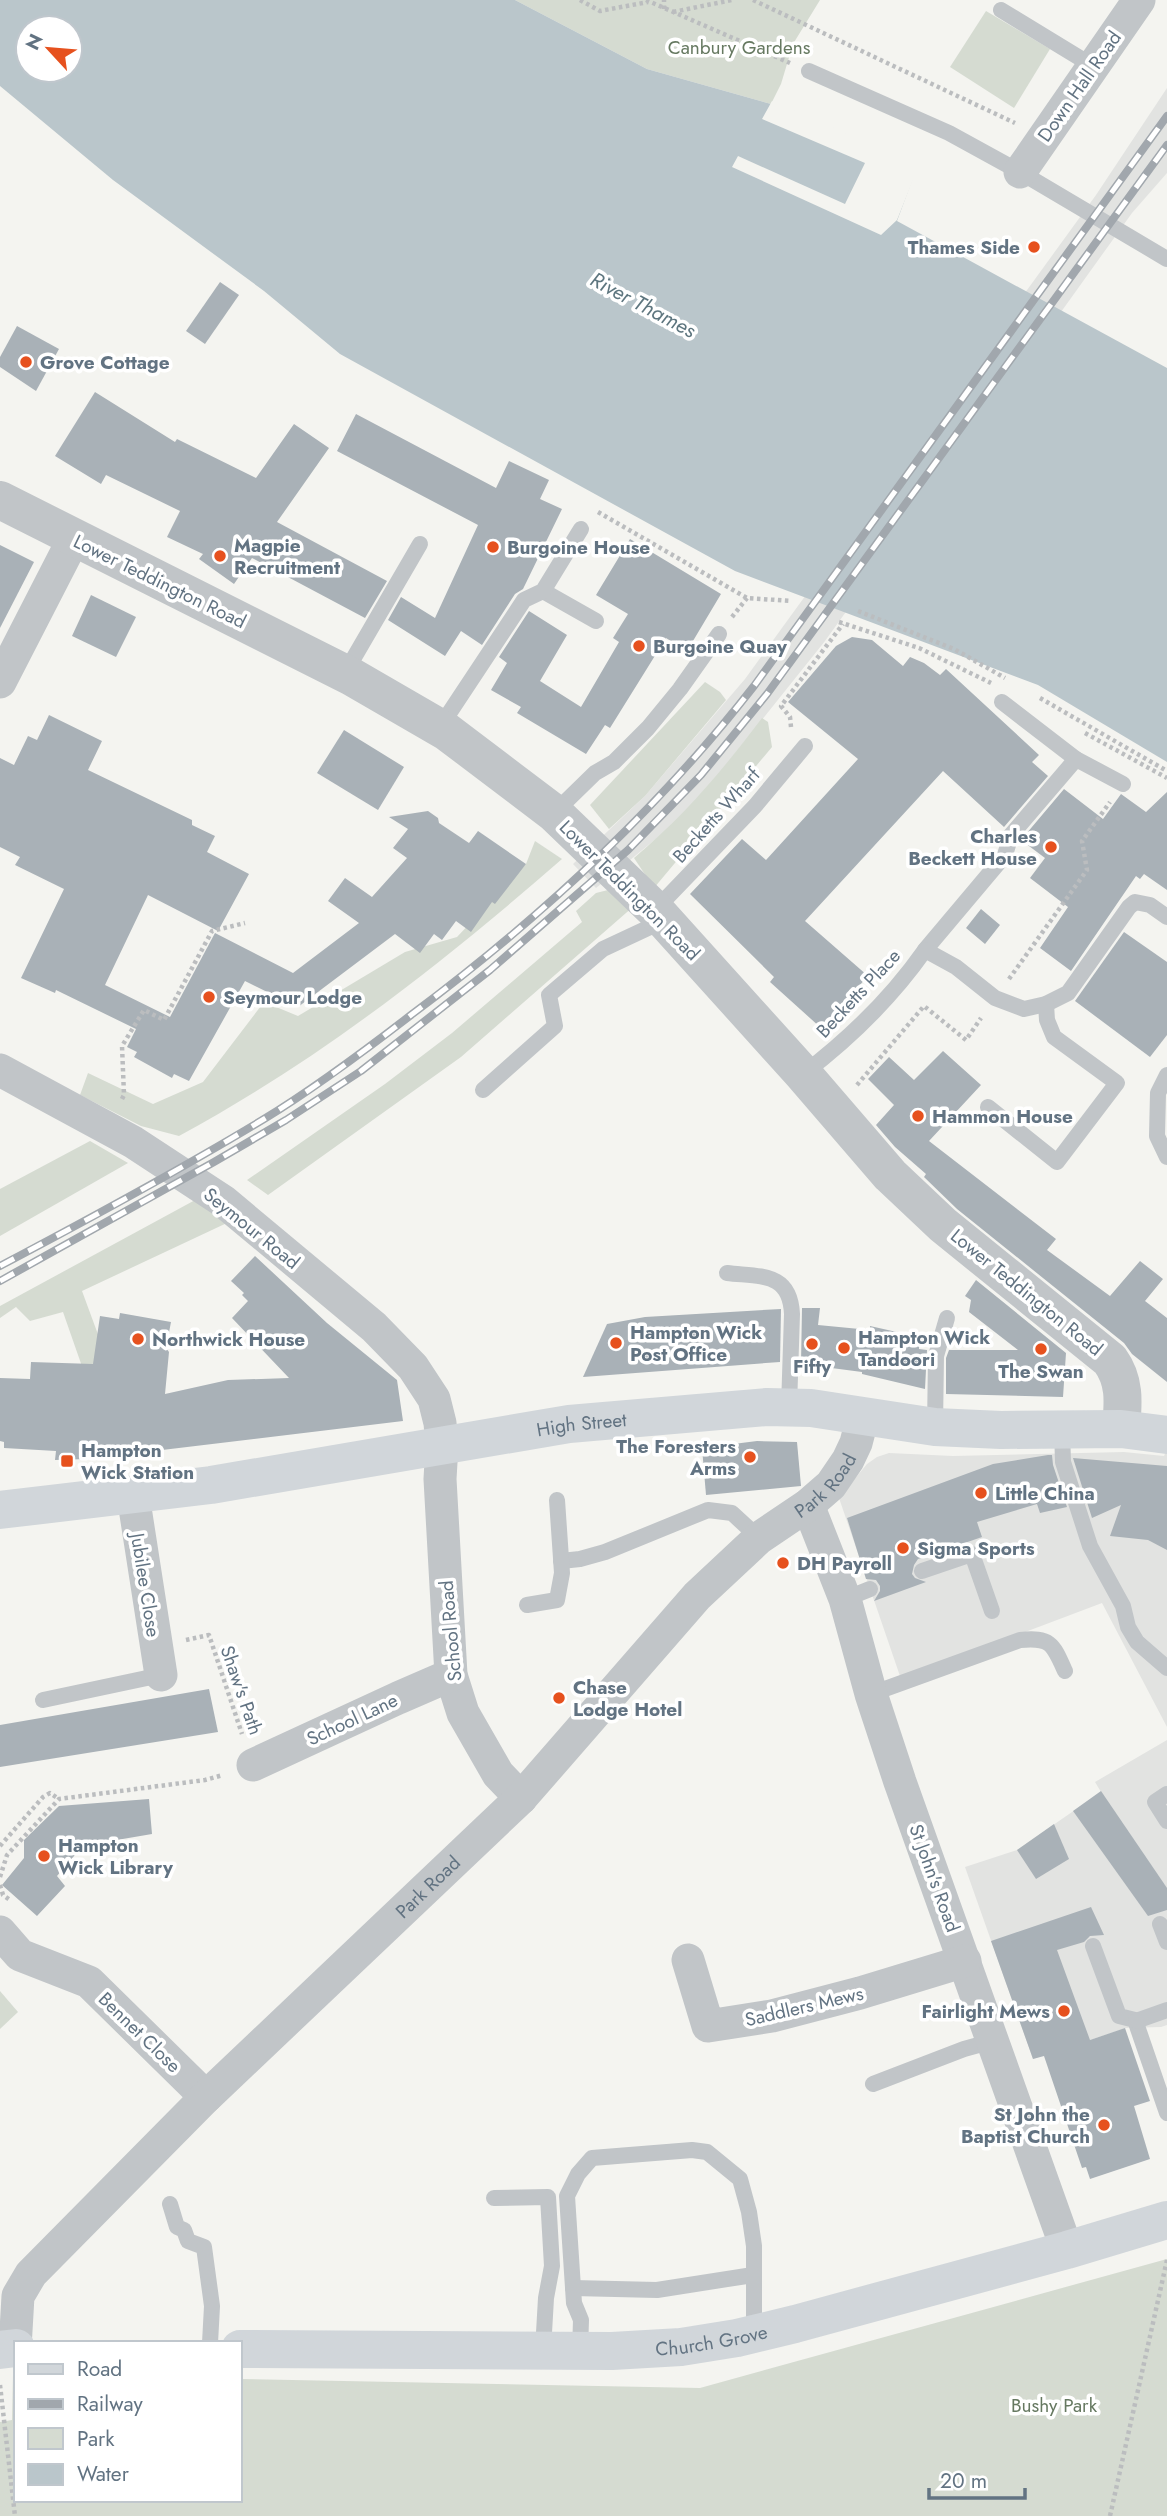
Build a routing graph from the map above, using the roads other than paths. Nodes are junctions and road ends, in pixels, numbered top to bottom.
1 (1139, 0) edge
2 (1001, 10) dead end
3 (1093, 66) junction
4 (809, 71) road end
5 (1020, 172) junction
6 (1167, 259) edge
7 (0, 500) edge
8 (584, 522) road end
9 (74, 538) junction
10 (420, 544) dead end
11 (543, 591) junction
12 (596, 621) dead end
13 (719, 634) dead end
14 (345, 673) junction
15 (0, 682) edge
16 (1002, 702) dead end
17 (440, 727) junction
18 (804, 746) road end
19 (1076, 759) junction
20 (1123, 783) road end
21 (554, 813) junction
22 (660, 915) junction
23 (1167, 917) edge
24 (925, 950) junction
25 (1046, 1004) junction
26 (0, 1070) edge
27 (803, 1074) junction
28 (1167, 1075) edge
29 (483, 1090) dead end
30 (988, 1107) dead end
31 (1167, 1157) edge
32 (727, 1273) dead end
33 (947, 1318) dead end
34 (789, 1407) junction
35 (863, 1416) junction
36 (935, 1427) junction
37 (1062, 1429) junction
38 (1121, 1429) junction
39 (1167, 1436) edge
40 (442, 1445) junction
41 (133, 1495) junction
42 (557, 1500) dead end
43 (808, 1505) junction
44 (0, 1510) edge
45 (759, 1538) junction
46 (561, 1561) junction
47 (922, 1571) dead end
48 (527, 1605) dead end
49 (992, 1611) dead end
50 (158, 1660) joint
51 (1167, 1668) edge
52 (1065, 1671) dead end
53 (451, 1675) junction
54 (871, 1694) junction
55 (43, 1700) dead end
56 (253, 1765) road end
57 (1167, 1794) edge
58 (521, 1798) junction
59 (1167, 1821) edge
60 (1160, 1924) dead end
61 (0, 1932) edge
62 (1167, 1942) edge
63 (1093, 1946) dead end
64 (688, 1960) dead end
65 (965, 1961) junction
66 (1167, 2010) edge
67 (1136, 2021) junction
68 (993, 2040) junction
69 (873, 2084) dead end
70 (206, 2097) junction
71 (1167, 2113) edge
72 (494, 2198) dead end
73 (170, 2204) dead end
74 (1167, 2220) edge
75 (1067, 2250) junction
76 (753, 2276) junction
77 (573, 2288) junction
78 (754, 2334) junction
79 (15, 2341) edge
80 (209, 2341) edge
81 (242, 2349) edge
82 (562, 2350) junction

1 - 3 street, Down Hall Road
2 - 3 lane
3 - 5 street, Down Hall Road
4 - 5 lane
5 - 6 lane
7 - 9 street, Lower Teddington Road
8 - 11 lane
9 - 14 street, Lower Teddington Road
9 - 15 street
10 - 14 lane
11 - 12 lane
11 - 17 lane
13 - 21 lane
14 - 17 street, Lower Teddington Road
16 - 19 lane
17 - 21 street, Lower Teddington Road
18 - 22 lane, Becketts Wharf
19 - 20 lane
19 - 24 lane
21 - 22 street, Lower Teddington Road
22 - 27 street, Lower Teddington Road
22 - 29 lane
23 - 25 lane
24 - 25 lane, Becketts Place
24 - 27 lane, Becketts Place
25 - 30 lane
26 - 40 street, Seymour Road
27 - 38 street, Lower Teddington Road
28 - 31 lane
32 - 34 lane
33 - 36 lane
34 - 35 main road, High Street
34 - 40 main road, High Street
35 - 36 main road, High Street
35 - 43 street, Park Road
36 - 37 main road, High Street
37 - 38 main road, High Street
37 - 51 lane
38 - 39 main road, High Street
40 - 41 main road, High Street
40 - 53 street, School Road
41 - 44 main road, High Street
41 - 50 street, Jubilee Close
42 - 46 lane
43 - 45 street, Park Road
43 - 54 street, St John's Road
45 - 46 lane
45 - 58 street, Park Road
46 - 48 lane
47 - 49 lane
50 - 55 lane
52 - 54 lane
53 - 56 street, School Lane
53 - 58 street, School Road
54 - 65 street, St John's Road
57 - 59 lane
58 - 70 street, Park Road
60 - 62 lane
61 - 70 street, Bennet Close
63 - 67 lane
64 - 65 street, Saddlers Mews
65 - 68 street, St John's Road
66 - 67 lane
67 - 71 lane
68 - 69 lane
68 - 75 street, St John's Road
70 - 79 street, Park Road
72 - 82 lane
73 - 80 lane
74 - 75 main road, Church Grove
75 - 78 main road, Church Grove
76 - 77 lane
76 - 77 lane
76 - 78 lane
77 - 82 lane
78 - 82 main road, Church Grove
81 - 82 main road, Church Grove

